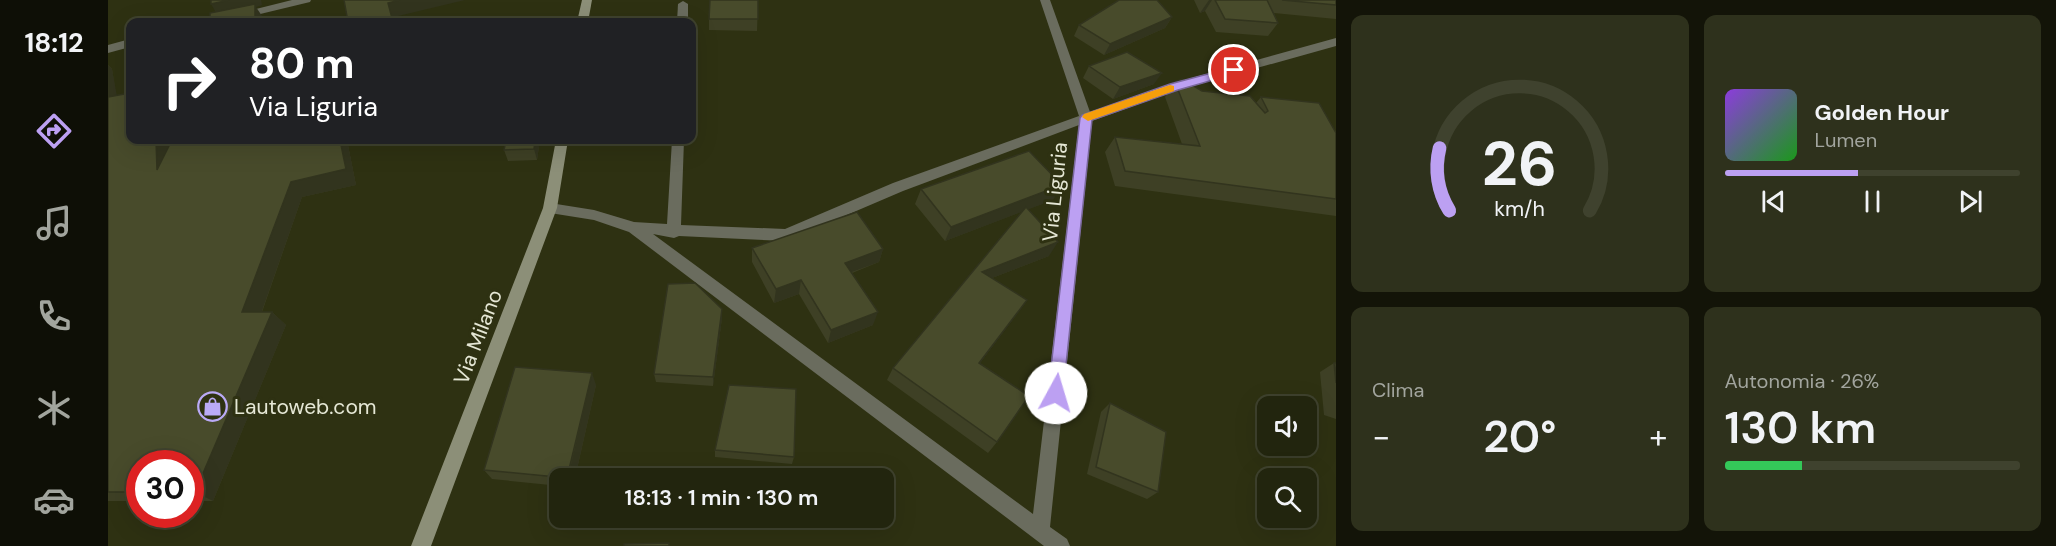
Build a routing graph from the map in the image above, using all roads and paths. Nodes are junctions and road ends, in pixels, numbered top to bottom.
1 (306, 0) edge
2 (587, 0) edge
3 (1045, 0) edge
4 (683, 4) dead end
5 (232, 18) edge
6 (584, 18) edge
7 (682, 18) edge
8 (1336, 42) edge
9 (126, 44) edge
10 (108, 49) edge
11 (1086, 118) junction
12 (561, 144) edge
13 (678, 144) edge
14 (550, 208) junction
15 (634, 228) junction
16 (674, 232) junction
17 (1040, 531) junction
18 (421, 546) edge
19 (1060, 546) edge

1 - 5 street
2 - 6 main road
3 - 11 street
4 - 7 street
8 - 11 street, Via Liguria
9 - 10 street
11 - 16 street
11 - 17 street, Via Liguria
12 - 14 main road, Via Milano
13 - 16 street
14 - 15 street
14 - 18 main road, Via Milano
15 - 16 street
15 - 17 street
17 - 19 street

